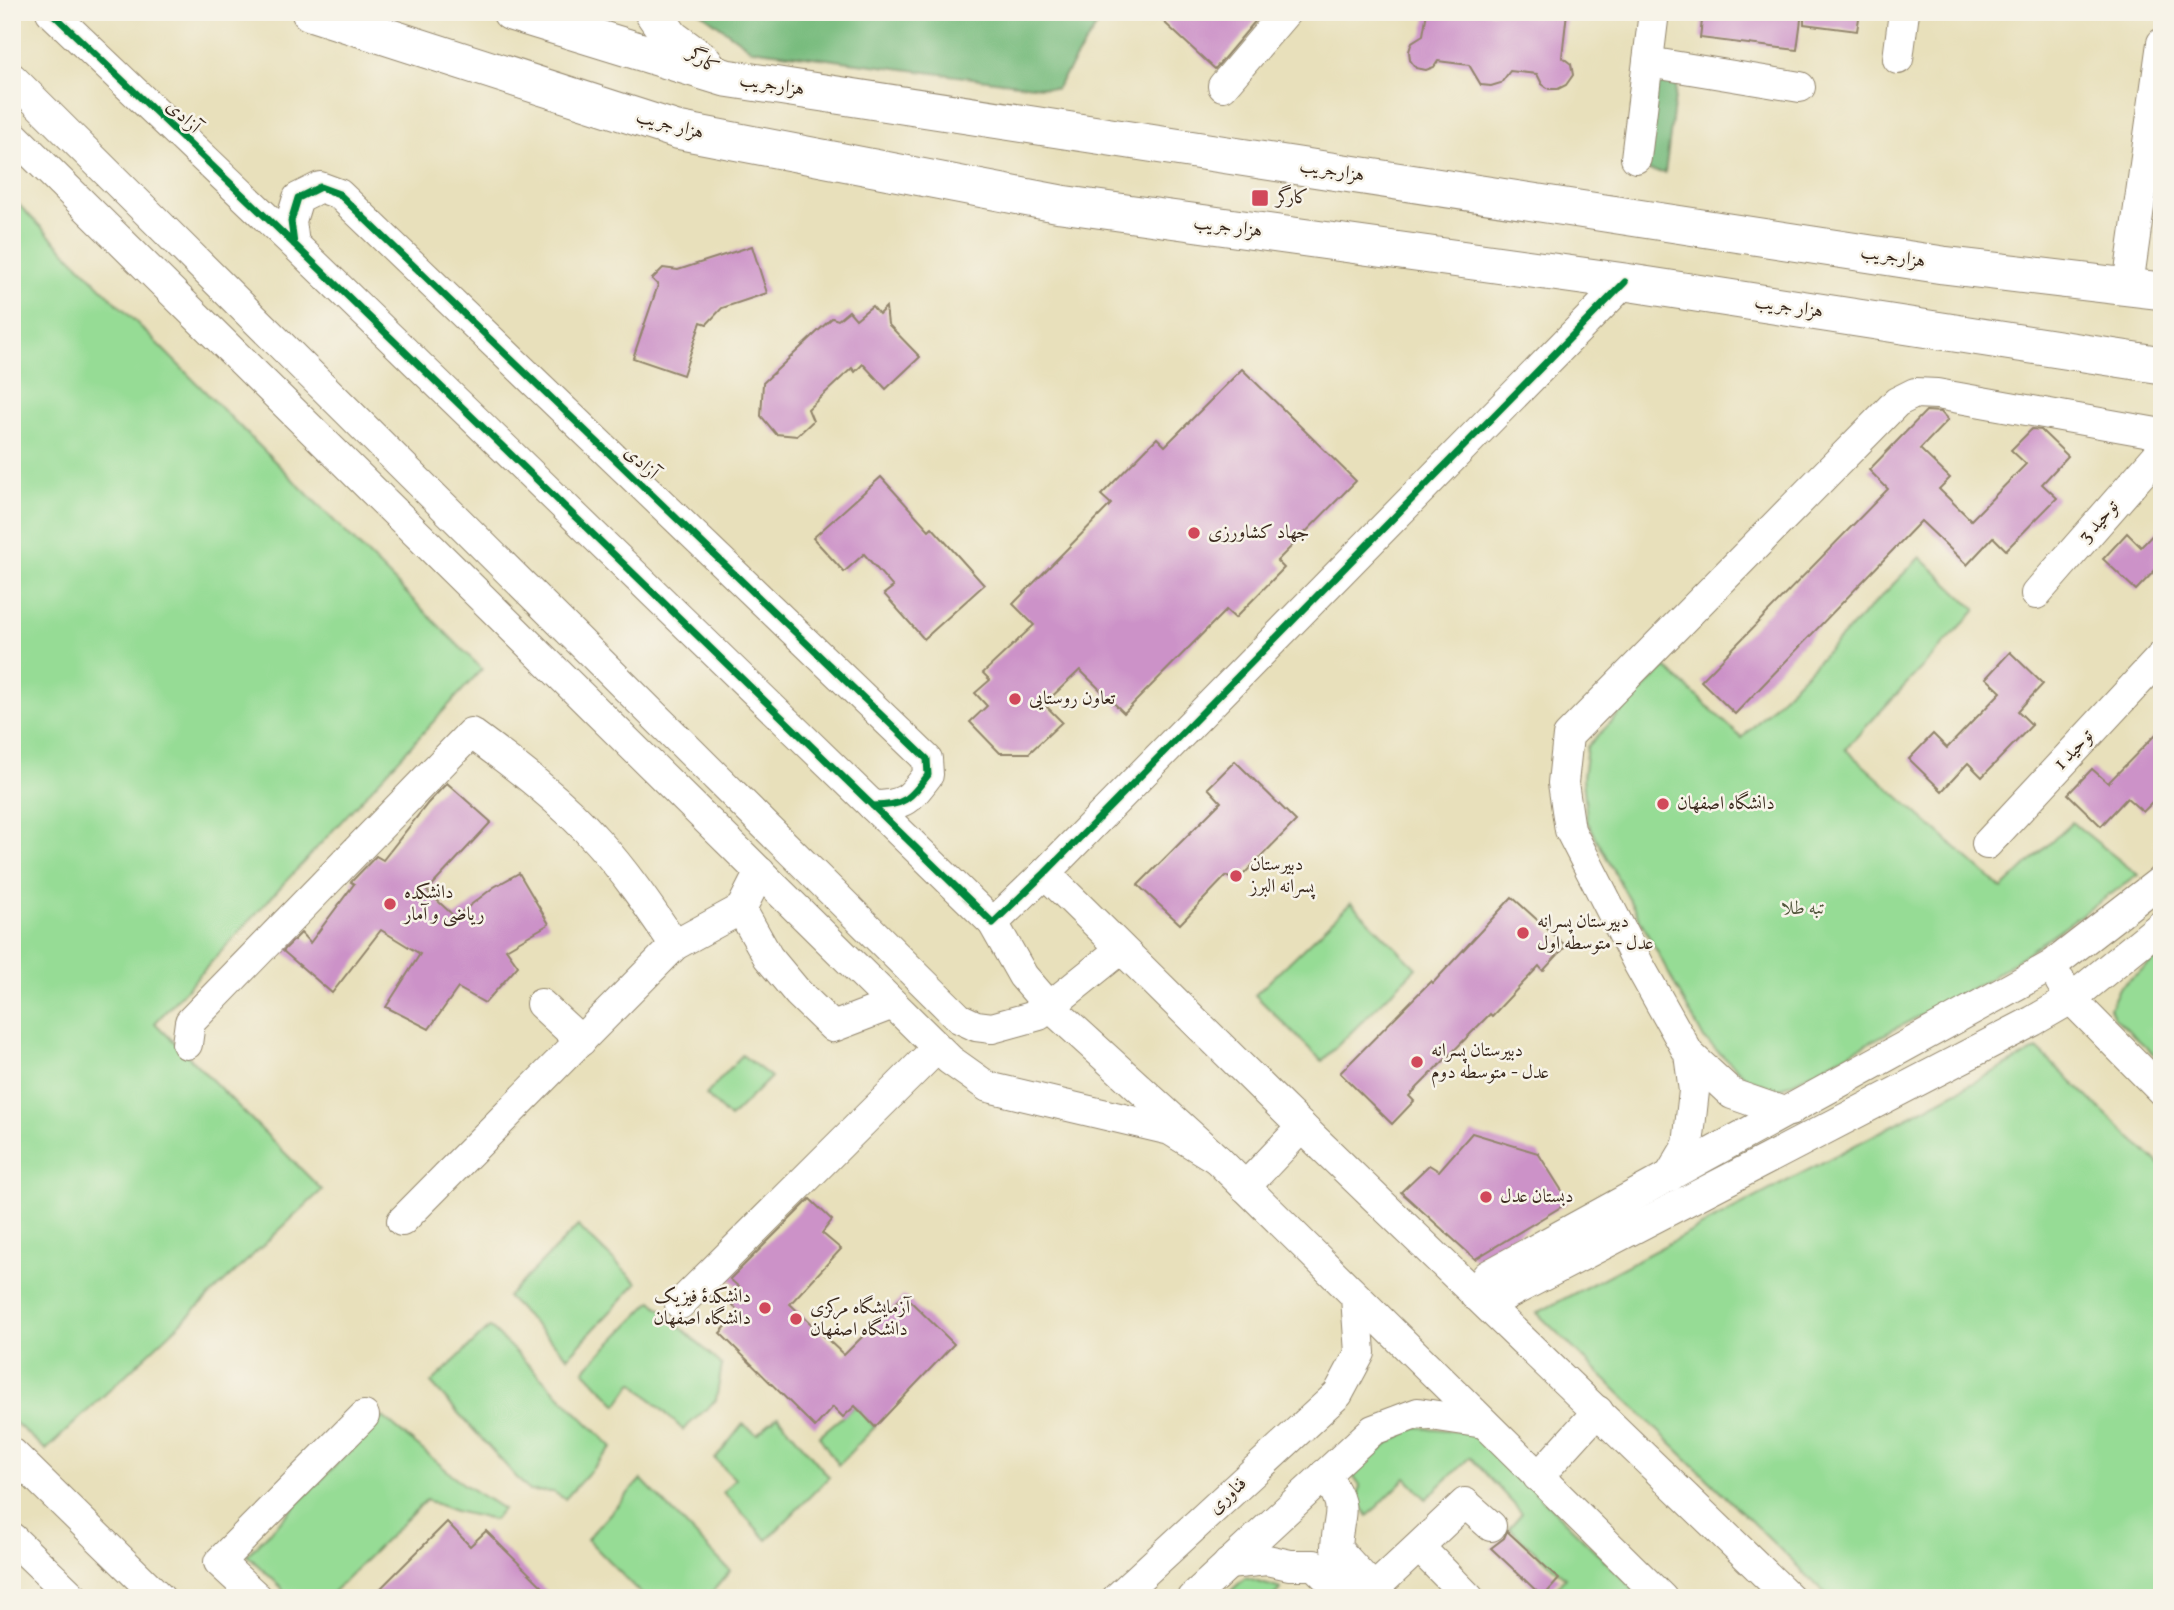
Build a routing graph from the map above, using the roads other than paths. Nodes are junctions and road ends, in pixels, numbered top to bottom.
1 (51, 12) edge
2 (310, 12) edge
3 (511, 12) edge
4 (653, 12) edge
5 (1286, 12) edge
6 (1654, 12) edge
7 (1904, 12) edge
8 (2162, 43) edge
9 (1898, 59) dead end
10 (1648, 62) junction
11 (12, 78) edge
12 (726, 78) junction
13 (1223, 86) dead end
14 (1800, 87) dead end
15 (12, 134) edge
16 (82, 148) junction
17 (1636, 158) dead end
18 (55, 177) junction
19 (294, 244) junction
20 (1625, 282) junction
21 (2145, 289) edge
22 (2162, 365) edge
23 (2162, 434) edge
24 (2162, 450) edge
25 (2036, 594) dead end
26 (2162, 656) edge
27 (873, 806) junction
28 (1987, 844) dead end
29 (760, 872) junction
30 (1045, 873) junction
31 (2162, 880) edge
32 (741, 909) junction
33 (993, 923) junction
34 (2162, 925) edge
35 (675, 945) junction
36 (1121, 949) junction
37 (2051, 966) junction
38 (2071, 999) junction
39 (541, 1004) dead end
40 (893, 1004) junction
41 (1049, 1006) junction
42 (581, 1041) junction
43 (187, 1044) dead end
44 (937, 1048) junction
45 (1689, 1054) junction
46 (2162, 1091) edge
47 (1790, 1111) junction
48 (1302, 1127) junction
49 (1217, 1159) junction
50 (1669, 1177) junction
51 (1245, 1187) junction
52 (402, 1221) dead end
53 (1475, 1296) junction
54 (1356, 1297) junction
55 (680, 1304) dead end
56 (1598, 1411) junction
57 (364, 1416) dead end
58 (1484, 1423) junction
59 (12, 1453) edge
60 (1325, 1474) junction
61 (1538, 1476) junction
62 (1491, 1526) dead end
63 (12, 1538) edge
64 (1419, 1547) junction
65 (1228, 1564) junction
66 (242, 1593) edge
67 (1367, 1596) edge
68 (74, 1598) edge
69 (160, 1598) edge
70 (1117, 1598) edge
71 (1192, 1598) edge
72 (1469, 1598) edge
73 (1662, 1598) edge
74 (1790, 1598) edge

1 - 19 street, آزادی
2 - 20 main road, هزار جریب
3 - 12 main road, هزارجریب
4 - 12 main road, کارگر
5 - 13 street
6 - 10 street
7 - 9 street
8 - 21 street
10 - 14 street
10 - 17 street
11 - 16 street
12 - 21 main road, هزارجریب
15 - 18 street
16 - 18 street
16 - 41 street
18 - 29 street
19 - 27 street, آزادی
19 - 27 street, آزادی
20 - 22 main road, هزار جریب
20 - 30 street
23 - 45 street
24 - 25 street, توحید 3
26 - 28 street, توحید 1
27 - 33 street, آزادی
29 - 32 street
29 - 40 street
30 - 33 street
30 - 36 street
31 - 37 street
32 - 35 street
32 - 40 street
33 - 41 street, آزادی
34 - 38 street
35 - 42 street
35 - 43 street
36 - 41 street
36 - 48 street
37 - 38 street
37 - 47 street
38 - 46 street
38 - 53 street
39 - 42 street
40 - 44 street
41 - 49 street, آزادی
42 - 52 street
44 - 49 street
44 - 55 street
45 - 47 street
45 - 50 street
47 - 50 street
48 - 51 street
48 - 53 street
49 - 51 street
50 - 53 street
51 - 54 street
53 - 56 street
54 - 58 street
54 - 70 street, فناوری
56 - 61 street
56 - 74 street
57 - 66 street
58 - 60 street
58 - 61 street
59 - 69 street
60 - 65 street
60 - 67 street
61 - 73 street
62 - 64 street
63 - 68 street
64 - 67 street
64 - 72 street
65 - 67 street
65 - 71 street

